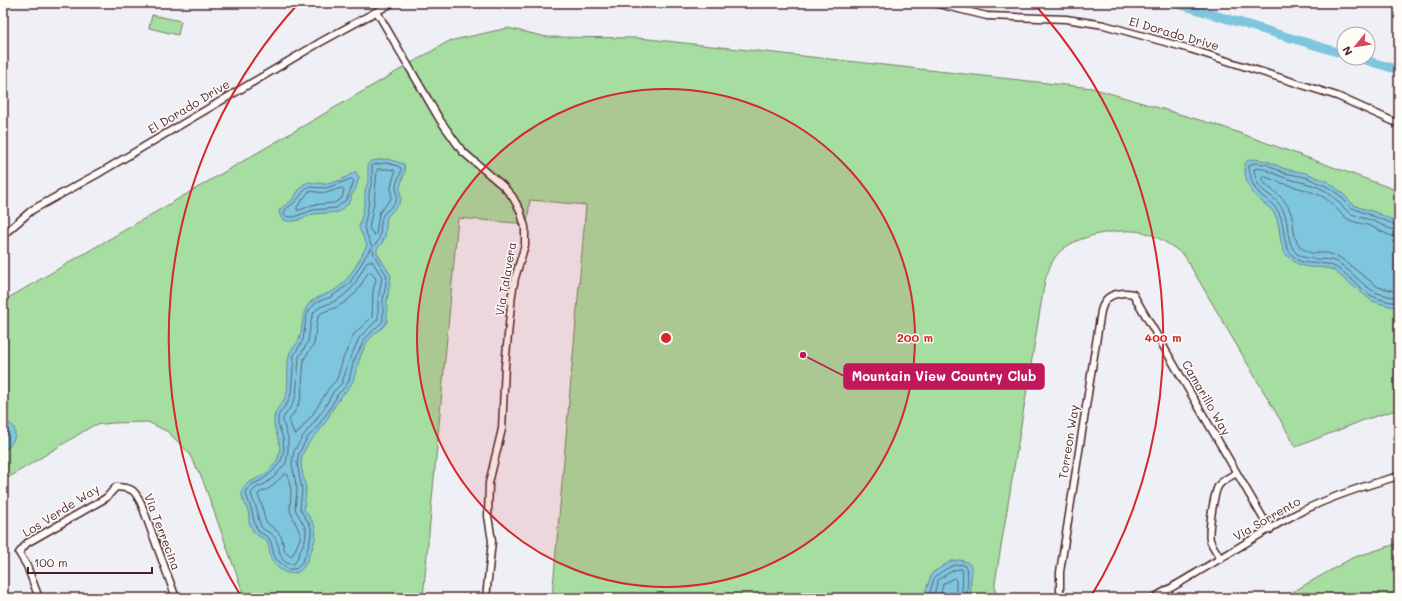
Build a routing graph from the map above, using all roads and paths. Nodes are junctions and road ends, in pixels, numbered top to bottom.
1 (392, 3) edge
2 (934, 3) edge
3 (377, 12) junction
4 (1399, 124) edge
5 (3, 236) edge
6 (1114, 295) joint
7 (1237, 473) junction
8 (1399, 476) edge
9 (116, 487) joint
10 (1270, 530) junction
11 (1221, 559) junction
12 (39, 598) edge
13 (176, 598) edge
14 (486, 598) edge
15 (1061, 598) edge
16 (1153, 598) edge

1 - 3 street, El Dorado Drive
2 - 4 street, El Dorado Drive
3 - 5 street, El Dorado Drive
3 - 14 street, Via Talavera
6 - 7 street, Camarillo Way
6 - 15 street, Torreon Way
7 - 10 street, Camarillo Way
7 - 11 street
8 - 10 street, Via Sorrento
9 - 12 street, Los Verde Way
9 - 13 street, Via Terrecina
10 - 11 street, Via Sorrento
11 - 16 street, Via Sorrento

